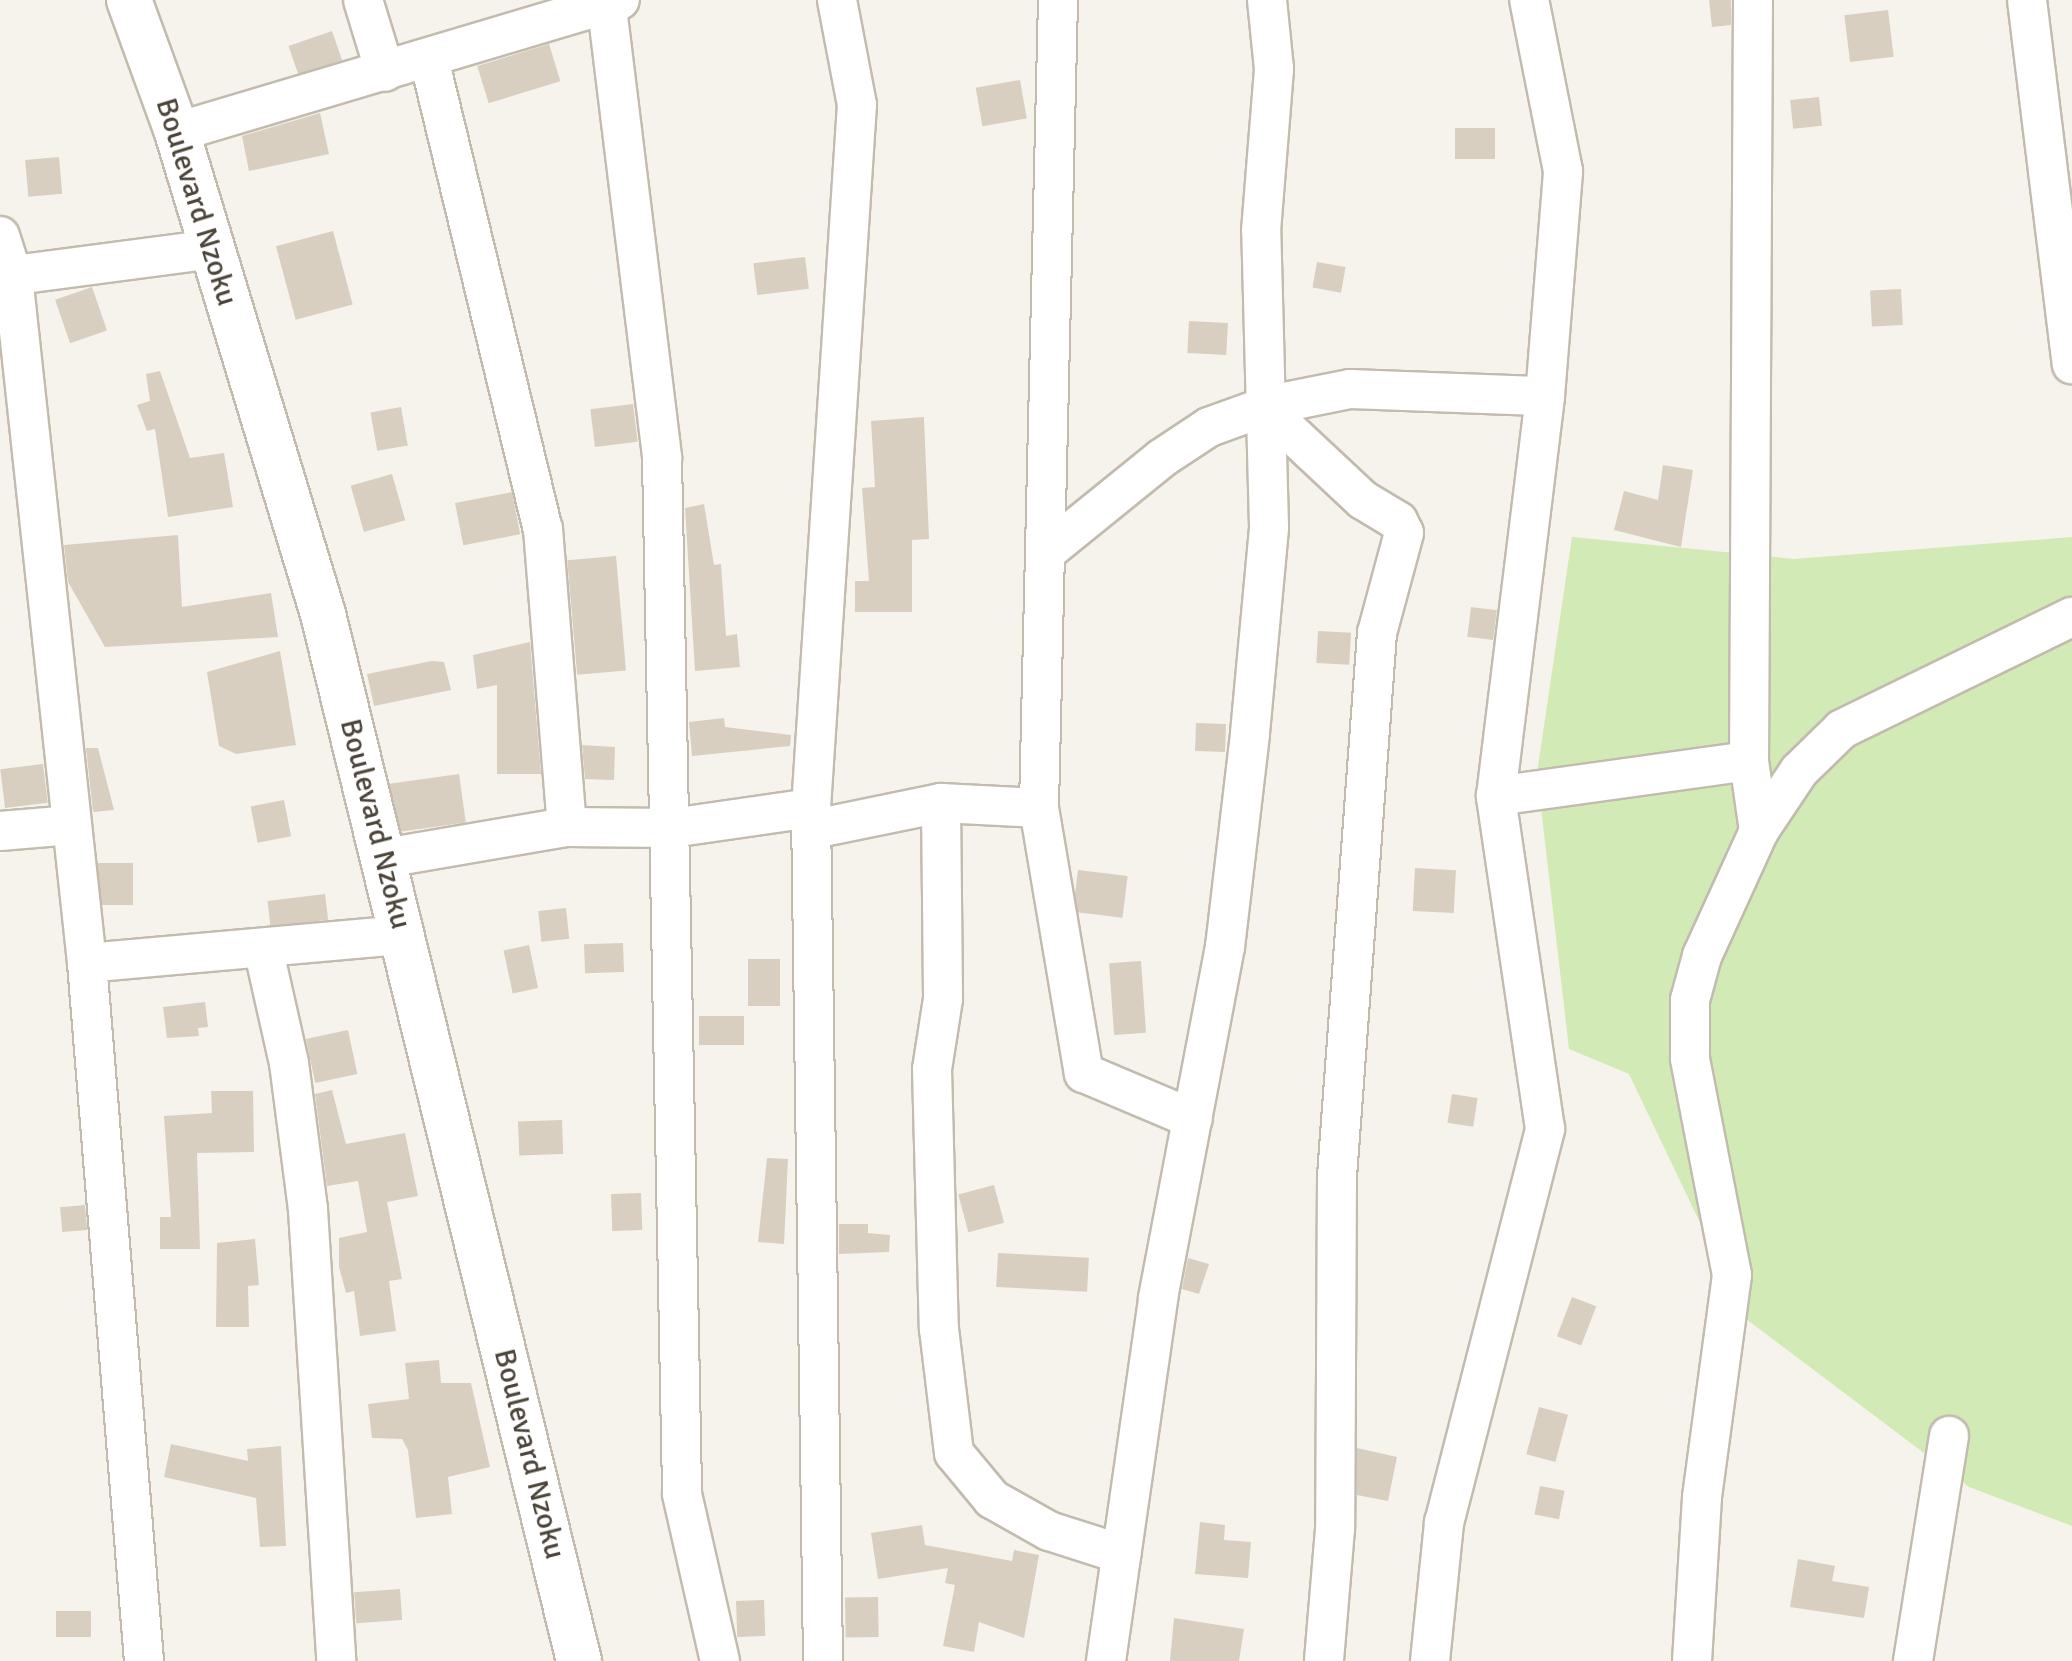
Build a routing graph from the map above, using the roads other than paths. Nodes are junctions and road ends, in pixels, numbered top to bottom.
1 (129, 0) edge
2 (363, 0) edge
3 (837, 0) edge
4 (1058, 0) edge
5 (1267, 0) edge
6 (1529, 0) edge
7 (1753, 0) edge
8 (2027, 0) edge
9 (612, 2) edge
10 (429, 59) junction
11 (385, 72) junction
12 (177, 132) junction
13 (0, 236) edge
14 (212, 249) junction
15 (6, 277) edge
16 (2072, 364) edge
17 (1545, 396) junction
18 (1270, 410) junction
19 (1046, 552) junction
20 (2072, 616) edge
21 (1749, 761) junction
22 (1496, 796) junction
23 (941, 803) junction
24 (1039, 808) junction
25 (812, 818) junction
26 (72, 825) junction
27 (567, 827) junction
28 (672, 828) junction
29 (0, 831) edge
30 (1759, 831) junction
31 (385, 858) junction
32 (403, 935) junction
33 (264, 952) junction
34 (87, 963) junction
35 (1193, 1119) junction
36 (1949, 1436) dead end
37 (1121, 1554) junction
38 (144, 1661) edge
39 (336, 1661) edge
40 (579, 1661) edge
41 (720, 1661) edge
42 (823, 1661) edge
43 (1106, 1661) edge
44 (1324, 1661) edge
45 (1430, 1661) edge
46 (1692, 1661) edge
47 (1913, 1661) edge

1 - 12 street, Boulevard Nzoku
2 - 11 street
3 - 25 street
4 - 19 street
5 - 18 street
6 - 17 street
7 - 21 street
8 - 16 street
9 - 10 street
9 - 28 street
10 - 11 street
10 - 27 street
11 - 12 street
12 - 14 street, Boulevard Nzoku
13 - 15 street
14 - 15 street
14 - 31 street, Boulevard Nzoku
15 - 26 street
17 - 18 street
17 - 22 street
18 - 19 street
18 - 35 street
18 - 44 street
19 - 24 street
20 - 30 street
21 - 22 street
21 - 30 street
22 - 45 street
23 - 24 street
23 - 25 street
23 - 37 street
24 - 35 street
25 - 28 street
25 - 42 street
26 - 29 street
26 - 34 street
27 - 28 street
27 - 31 street
28 - 41 street
30 - 46 street
31 - 32 street, Boulevard Nzoku
32 - 33 street
32 - 40 street, Boulevard Nzoku
33 - 34 street
33 - 39 street
34 - 38 street
35 - 37 street
36 - 47 street
37 - 43 street

